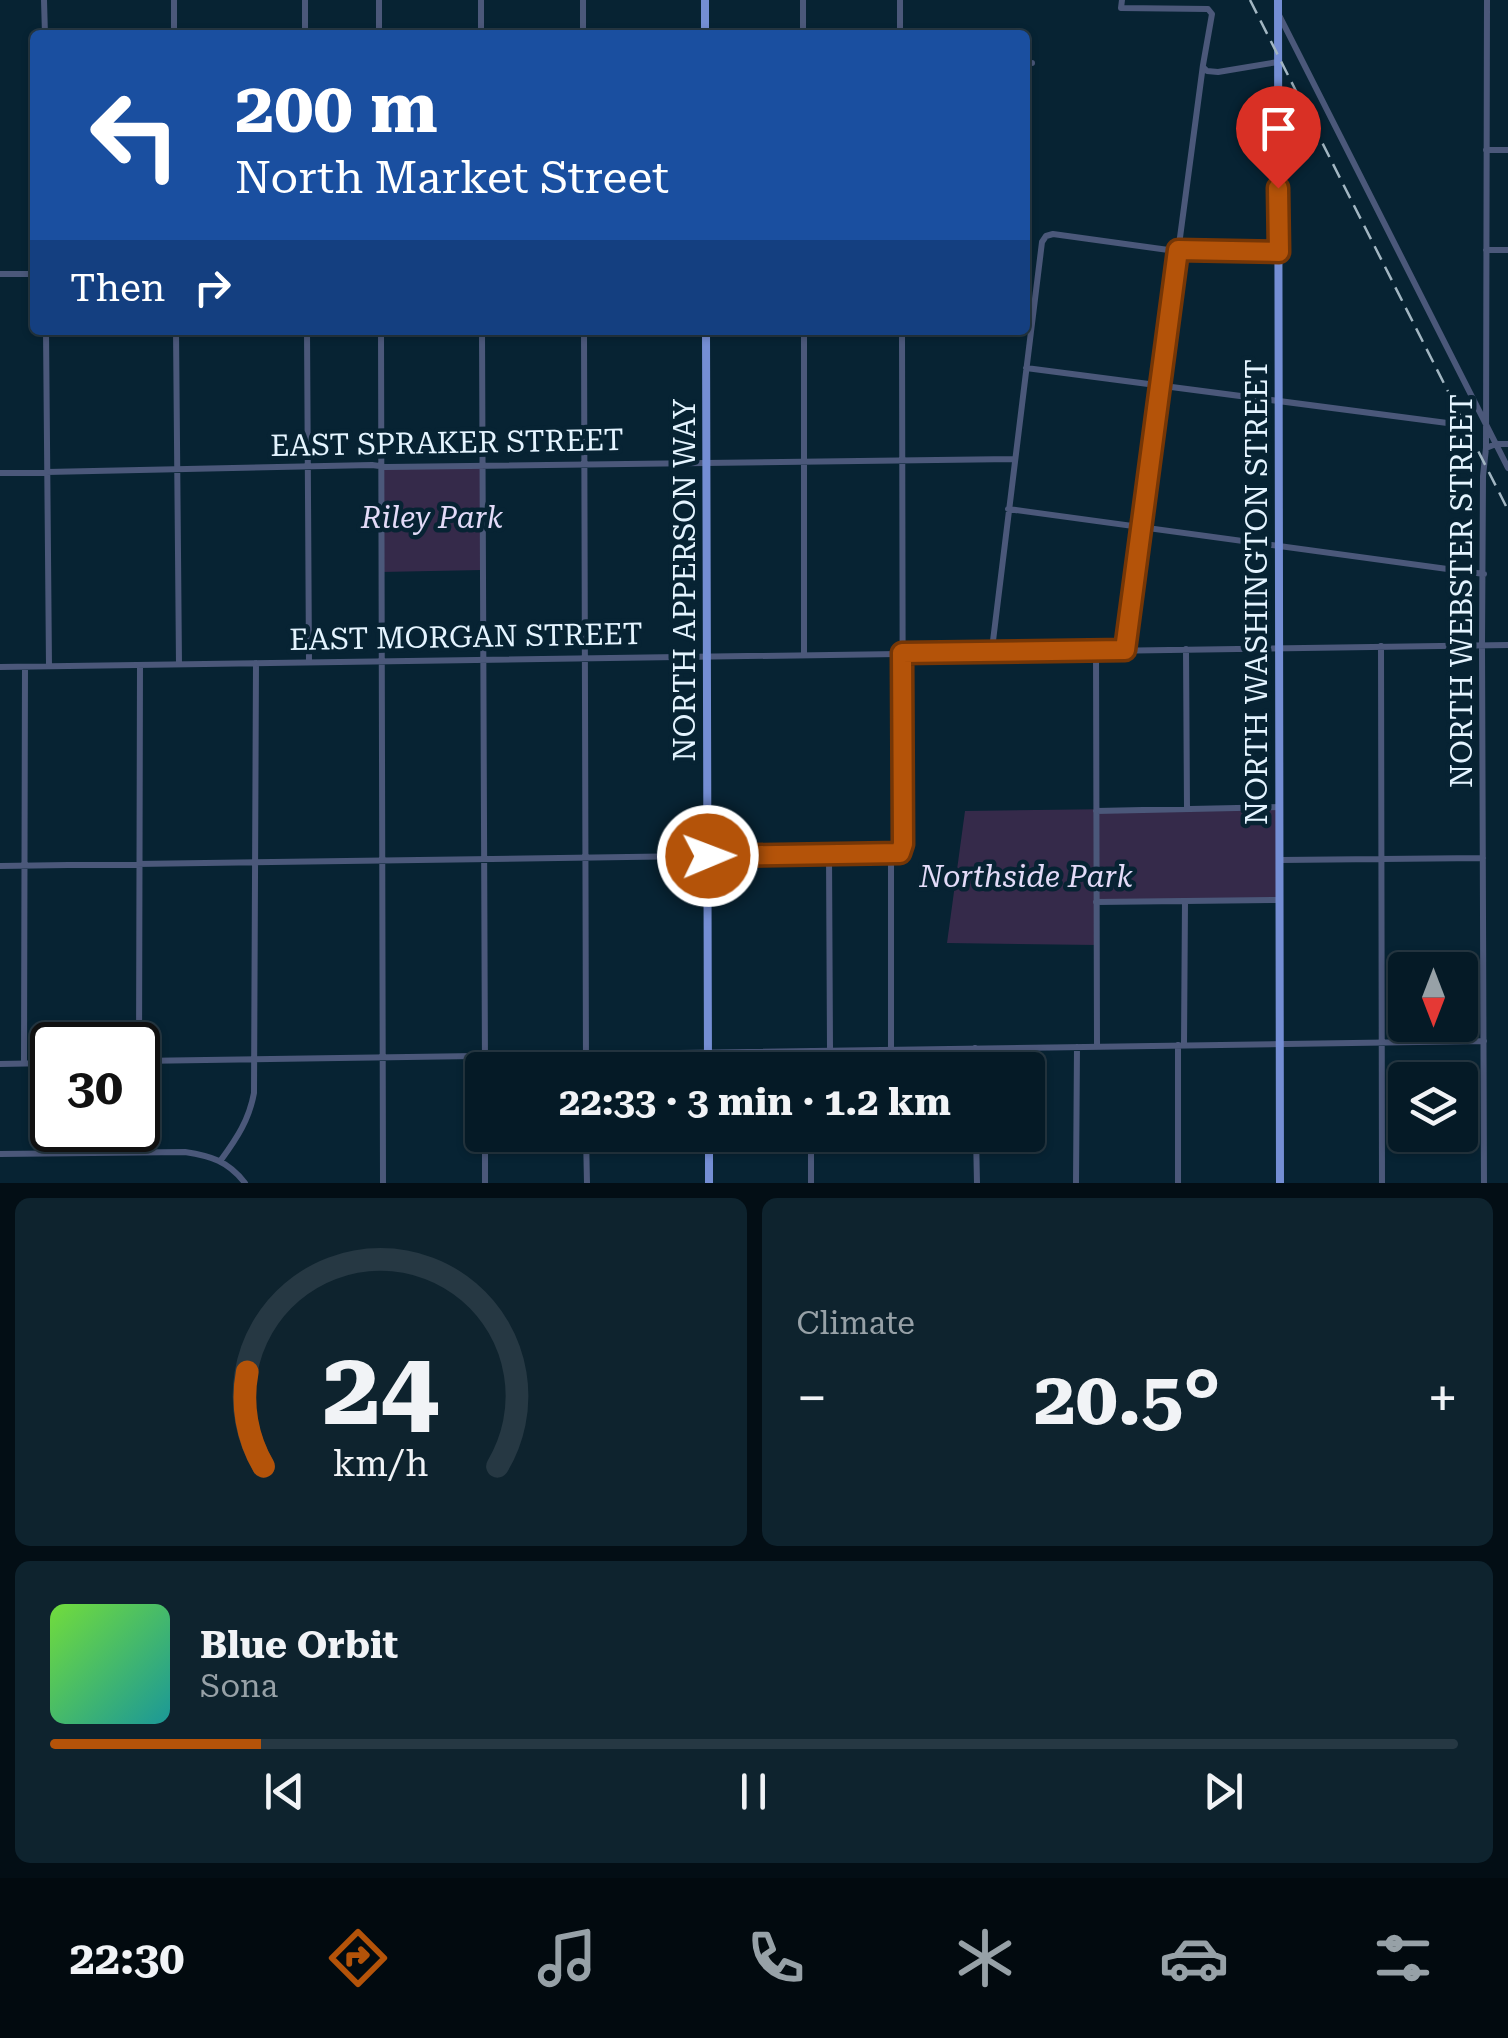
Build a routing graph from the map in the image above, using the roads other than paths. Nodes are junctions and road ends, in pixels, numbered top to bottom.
1 (44, 0) edge
2 (174, 0) edge
3 (305, 0) edge
4 (379, 0) edge
5 (481, 0) edge
6 (583, 0) edge
7 (705, 0) edge
8 (803, 0) edge
9 (900, 0) edge
10 (1278, 0) edge
11 (1486, 0) edge
12 (1121, 4) edge
13 (1278, 14) junction
14 (44, 30) edge
15 (174, 30) edge
16 (305, 30) edge
17 (379, 30) edge
18 (481, 30) edge
19 (583, 30) edge
20 (705, 30) edge
21 (803, 30) edge
22 (900, 30) edge
23 (1278, 62) junction
24 (1203, 66) junction
25 (1486, 150) junction
26 (1508, 150) edge
27 (1178, 250) junction
28 (1486, 250) junction
29 (1508, 250) edge
30 (1279, 252) junction
31 (0, 274) edge
32 (30, 274) edge
33 (46, 335) edge
34 (176, 335) edge
35 (308, 335) edge
36 (380, 335) edge
37 (482, 335) edge
38 (584, 335) edge
39 (706, 335) edge
40 (804, 335) edge
41 (902, 335) edge
42 (1026, 368) junction
43 (1160, 387) junction
44 (1279, 403) junction
45 (1486, 423) junction
46 (1455, 424) dead end
47 (1496, 444) junction
48 (1508, 444) edge
49 (1486, 448) junction
50 (902, 459) junction
51 (1014, 459) junction
52 (805, 460) junction
53 (707, 462) junction
54 (585, 464) junction
55 (483, 465) junction
56 (307, 466) junction
57 (381, 467) junction
58 (1508, 468) edge
59 (177, 469) junction
60 (48, 471) junction
61 (0, 473) edge
62 (1008, 510) junction
63 (1142, 528) junction
64 (1280, 546) junction
65 (1484, 574) junction
66 (1482, 645) junction
67 (1508, 645) edge
68 (1381, 646) junction
69 (1280, 648) junction
70 (1186, 649) junction
71 (1096, 650) junction
72 (1125, 650) junction
73 (993, 652) junction
74 (902, 653) junction
75 (804, 654) junction
76 (706, 655) junction
77 (585, 657) junction
78 (484, 659) junction
79 (382, 661) junction
80 (309, 662) junction
81 (256, 663) junction
82 (179, 664) junction
83 (140, 665) junction
84 (25, 666) junction
85 (49, 666) junction
86 (0, 667) edge
87 (1280, 807) junction
88 (1186, 809) junction
89 (1096, 811) junction
90 (829, 854) junction
91 (891, 854) junction
92 (708, 856) junction
93 (586, 857) junction
94 (484, 858) junction
95 (1483, 858) junction
96 (1382, 859) junction
97 (382, 860) junction
98 (1280, 860) junction
99 (255, 861) junction
100 (139, 864) junction
101 (0, 866) edge
102 (24, 866) junction
103 (1280, 900) junction
104 (1185, 901) junction
105 (1096, 902) junction
106 (138, 1022) edge
107 (1484, 1040) junction
108 (1382, 1042) junction
109 (1280, 1043) junction
110 (1181, 1045) junction
111 (1077, 1046) junction
112 (1096, 1046) junction
113 (975, 1048) junction
114 (890, 1049) junction
115 (830, 1050) junction
116 (811, 1051) joint
117 (484, 1052) edge
118 (586, 1052) edge
119 (708, 1052) edge
120 (760, 1052) edge
121 (975, 1052) edge
122 (465, 1056) edge
123 (383, 1058) junction
124 (254, 1060) junction
125 (160, 1061) edge
126 (0, 1064) edge
127 (24, 1064) junction
128 (30, 1064) edge
129 (485, 1152) edge
130 (586, 1152) edge
131 (709, 1152) edge
132 (811, 1152) edge
133 (976, 1152) edge
134 (0, 1154) edge
135 (221, 1160) junction
136 (245, 1183) edge
137 (383, 1183) edge
138 (485, 1183) edge
139 (586, 1183) edge
140 (709, 1183) edge
141 (811, 1183) edge
142 (977, 1183) edge
143 (1076, 1183) edge
144 (1178, 1183) edge
145 (1280, 1183) edge
146 (1382, 1183) edge
147 (1484, 1183) edge

1 - 14 street
2 - 15 street
3 - 16 street
4 - 17 street
5 - 18 street
6 - 19 street
7 - 20 main road
8 - 21 street
9 - 22 street
10 - 13 main road, NORTH WASHINGTON STREET
11 - 25 street, NORTH WEBSTER STREET
12 - 24 street
13 - 23 main road, NORTH WASHINGTON STREET
13 - 45 street
23 - 24 street
23 - 30 main road, NORTH WASHINGTON STREET
24 - 27 street
25 - 26 street
25 - 28 street, NORTH WEBSTER STREET
27 - 30 street
27 - 42 street
27 - 43 street
28 - 29 street
28 - 45 street, NORTH WEBSTER STREET
30 - 44 main road, NORTH WASHINGTON STREET
31 - 32 street
33 - 60 street
34 - 59 street
35 - 56 street
36 - 57 street
37 - 55 street
38 - 54 street
39 - 53 main road, NORTH APPERSON WAY
40 - 52 street
41 - 50 street
42 - 43 street
42 - 51 street
43 - 44 street
43 - 63 street
44 - 46 street
44 - 64 main road, NORTH WASHINGTON STREET
45 - 47 street
45 - 49 street, NORTH WEBSTER STREET
47 - 48 street
47 - 49 street
47 - 58 street
49 - 65 street, NORTH WEBSTER STREET
50 - 51 street, EAST SPRAKER STREET
50 - 52 street, EAST SPRAKER STREET
50 - 74 street
51 - 62 street
52 - 53 street, EAST SPRAKER STREET
52 - 75 street
53 - 54 street, EAST SPRAKER STREET
53 - 76 main road, NORTH APPERSON WAY
54 - 55 street, EAST SPRAKER STREET
54 - 77 street
55 - 57 street, EAST SPRAKER STREET
55 - 78 street
56 - 57 street, EAST SPRAKER STREET
56 - 59 street, EAST SPRAKER STREET
56 - 80 street
57 - 79 street
59 - 60 street, EAST SPRAKER STREET
59 - 82 street
60 - 61 street, EAST SPRAKER STREET
60 - 85 street
62 - 63 street
62 - 73 street
63 - 64 street
63 - 72 street
64 - 65 street
64 - 69 main road, NORTH WASHINGTON STREET
65 - 66 street, NORTH WEBSTER STREET
66 - 67 street, EAST MORGAN STREET
66 - 68 street, EAST MORGAN STREET
66 - 95 street, NORTH WEBSTER STREET
68 - 69 street, EAST MORGAN STREET
68 - 96 street
69 - 70 street, EAST MORGAN STREET
69 - 87 main road, NORTH WASHINGTON STREET
70 - 72 street, EAST MORGAN STREET
70 - 88 street
71 - 72 street, EAST MORGAN STREET
71 - 73 street, EAST MORGAN STREET
71 - 89 street
73 - 74 street, EAST MORGAN STREET
74 - 75 street, EAST MORGAN STREET
74 - 91 street
75 - 76 street, EAST MORGAN STREET
76 - 77 street, EAST MORGAN STREET
76 - 92 main road, NORTH APPERSON WAY
77 - 78 street, EAST MORGAN STREET
77 - 93 street
78 - 79 street, EAST MORGAN STREET
78 - 94 street
79 - 80 street, EAST MORGAN STREET
79 - 97 street
80 - 81 street, EAST MORGAN STREET
81 - 82 street, EAST MORGAN STREET
81 - 99 street
82 - 83 street, EAST MORGAN STREET
83 - 85 street, EAST MORGAN STREET
83 - 100 street
84 - 85 street, EAST MORGAN STREET
84 - 86 street, EAST MORGAN STREET
84 - 102 street
87 - 88 street
87 - 98 main road, NORTH WASHINGTON STREET
88 - 89 street
89 - 105 street
90 - 91 street
90 - 92 street
90 - 115 street
91 - 114 street
92 - 93 street
92 - 119 main road, NORTH APPERSON WAY
93 - 94 street
93 - 118 street
94 - 97 street
94 - 117 street
95 - 96 street
95 - 107 street, NORTH WEBSTER STREET
96 - 98 street
96 - 108 street
97 - 99 street
97 - 123 street
98 - 103 main road, NORTH WASHINGTON STREET
99 - 100 street
99 - 124 street
100 - 102 street
100 - 106 street
101 - 102 street
102 - 127 street
103 - 104 street
103 - 109 main road, NORTH WASHINGTON STREET
104 - 105 street
104 - 110 street
105 - 112 street
107 - 108 street
107 - 147 street, NORTH WEBSTER STREET
108 - 109 street
108 - 146 street
109 - 110 street
109 - 145 main road, NORTH WASHINGTON STREET
110 - 112 street
110 - 144 street
111 - 112 street
111 - 113 street
111 - 143 street
113 - 114 street
113 - 121 street
114 - 115 street
115 - 116 street
116 - 120 street
122 - 123 street
123 - 124 street
123 - 137 street
124 - 125 street
124 - 135 street
126 - 127 street
127 - 128 street
129 - 138 street
130 - 139 street
131 - 140 main road
132 - 141 street
133 - 142 street
134 - 135 street
135 - 136 street

